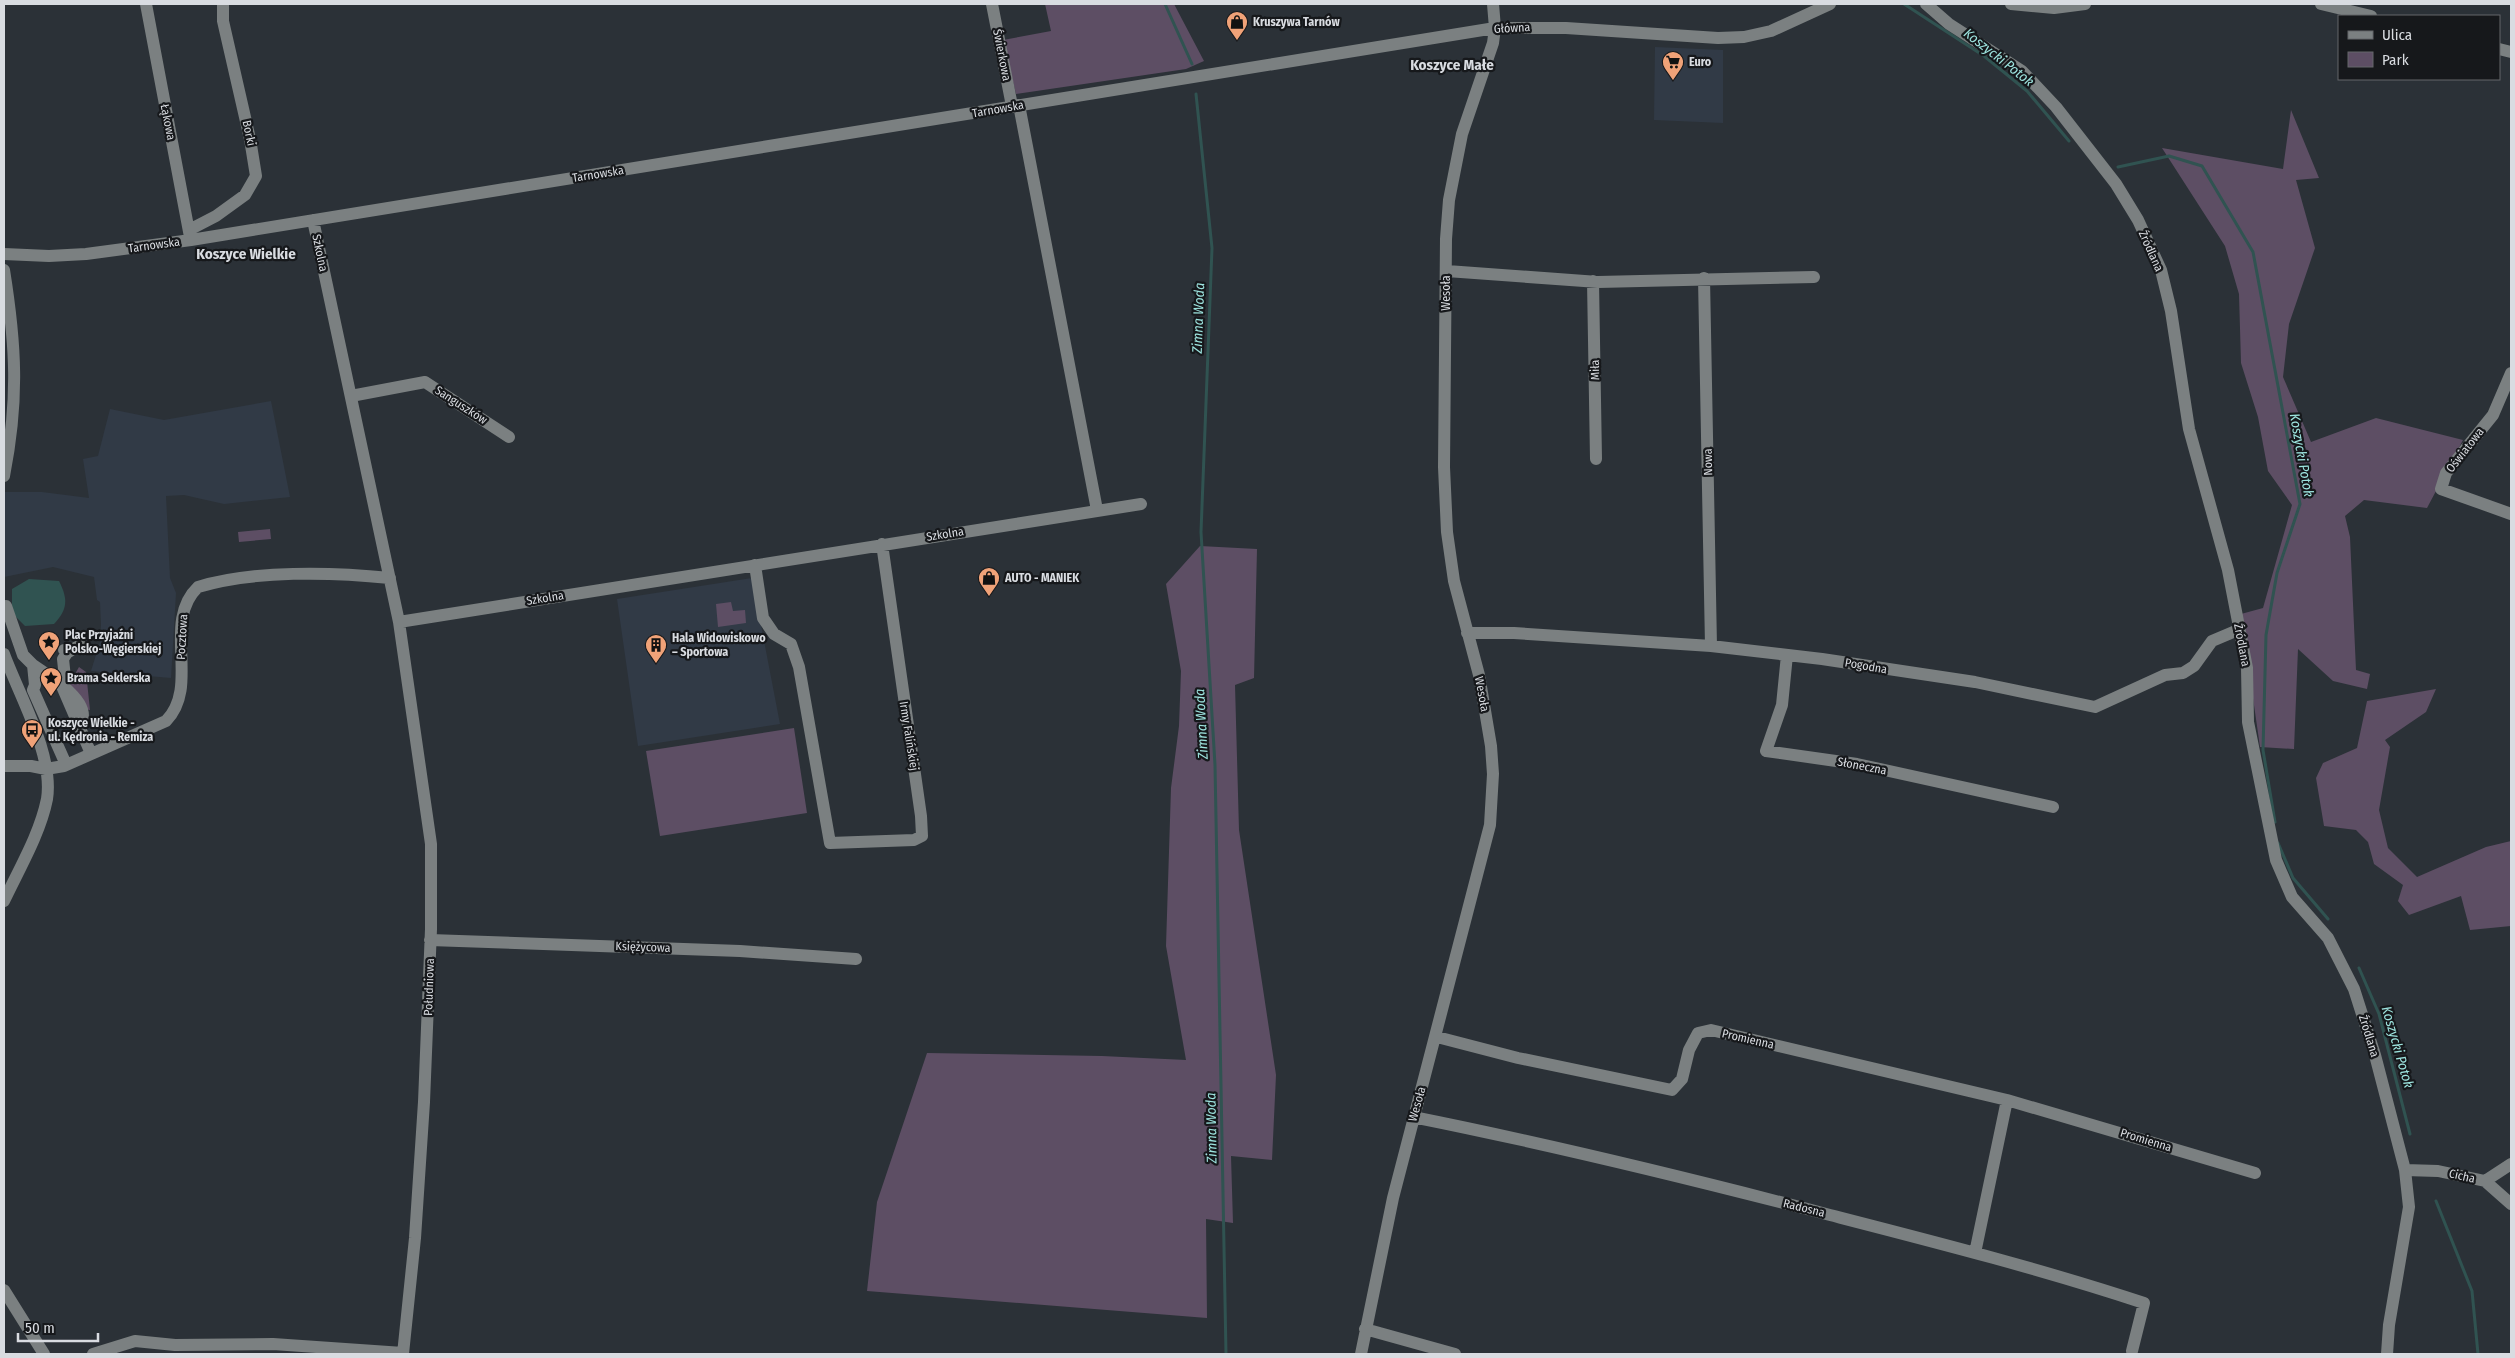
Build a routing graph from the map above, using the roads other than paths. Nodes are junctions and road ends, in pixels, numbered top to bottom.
1 (146, 4) edge
2 (223, 4) edge
3 (992, 4) edge
4 (1493, 4) edge
5 (1830, 4) edge
6 (1926, 4) edge
7 (2011, 4) edge
8 (2085, 4) edge
9 (2321, 4) edge
10 (2367, 15) edge
11 (1495, 28) junction
12 (1191, 77) joint
13 (1015, 106) junction
14 (313, 220) junction
15 (190, 235) junction
16 (4, 254) edge
17 (4, 270) edge
18 (1447, 271) junction
19 (1814, 277) dead end
20 (1704, 278) junction
21 (1593, 281) junction
22 (2511, 373) edge
23 (351, 396) junction
24 (509, 437) dead end
25 (1596, 459) dead end
26 (4, 473) edge
27 (1141, 504) dead end
28 (1097, 510) junction
29 (2511, 514) edge
30 (882, 544) junction
31 (755, 564) junction
32 (390, 578) junction
33 (6, 606) dead end
34 (399, 622) junction
35 (2238, 630) junction
36 (1467, 633) junction
37 (80, 645) dead end
38 (1711, 646) junction
39 (4, 654) edge
40 (1787, 655) junction
41 (32, 665) junction
42 (60, 684) junction
43 (89, 749) dead end
44 (64, 760) dead end
45 (4, 766) edge
46 (46, 769) junction
47 (2053, 807) dead end
48 (4, 901) edge
49 (430, 940) junction
50 (856, 959) dead end
51 (1437, 1036) junction
52 (2007, 1100) junction
53 (1413, 1117) junction
54 (2511, 1164) edge
55 (2405, 1170) junction
56 (2255, 1173) dead end
57 (2484, 1181) junction
58 (2511, 1204) edge
59 (1976, 1253) junction
60 (4, 1290) edge
61 (1365, 1329) junction
62 (2132, 1351) dead end
63 (403, 1353) edge
64 (44, 1354) edge
65 (93, 1354) edge
66 (1361, 1354) edge
67 (1455, 1354) edge
68 (2387, 1354) edge

1 - 15 street, Łąkowa
2 - 15 street, Borki
3 - 13 street, Świerkowa
4 - 11 street, Wesoła
5 - 11 street, Główna
6 - 35 street, Źródlana
7 - 8 street
9 - 10 street
11 - 12 street, Główna
11 - 18 street, Wesoła
12 - 13 street, Tarnowska
13 - 14 street, Tarnowska
13 - 28 street
14 - 15 street, Tarnowska
14 - 23 street, Szkolna
15 - 16 street, Tarnowska
17 - 26 street
18 - 21 street
18 - 36 street, Wesoła
19 - 20 street
20 - 21 street
20 - 38 street, Nowa
21 - 25 street, Miła
22 - 29 street, Oświatowa
23 - 24 street, Sanguszków
23 - 32 street, Szkolna
27 - 28 street, Szkolna
28 - 30 street, Szkolna
30 - 31 street, Szkolna
30 - 31 street, Irmy Falińskiej
31 - 34 street, Szkolna
32 - 34 street, Szkolna
32 - 46 street, Pocztowa
33 - 41 street
34 - 49 street, Południowa
35 - 40 street, Pogodna
35 - 55 street, Źródlana
36 - 38 street, Pogodna
36 - 51 street, Wesoła
37 - 42 street
38 - 40 street, Pogodna
39 - 46 street
40 - 47 street, Słoneczna
41 - 42 street
41 - 44 street
42 - 43 street
45 - 46 street
46 - 48 street
49 - 50 street, Księżycowa
49 - 63 street, Południowa
51 - 52 street, Promienna
51 - 53 street, Wesoła
52 - 56 street, Promienna
52 - 59 street
53 - 59 street, Radosna
53 - 61 street, Wesoła
54 - 57 street
55 - 57 street, Cicha
55 - 68 street, Źródlana
57 - 58 street, Cicha
59 - 62 street, Radosna
60 - 64 street
61 - 66 street, Wesoła
61 - 67 street
63 - 65 street

